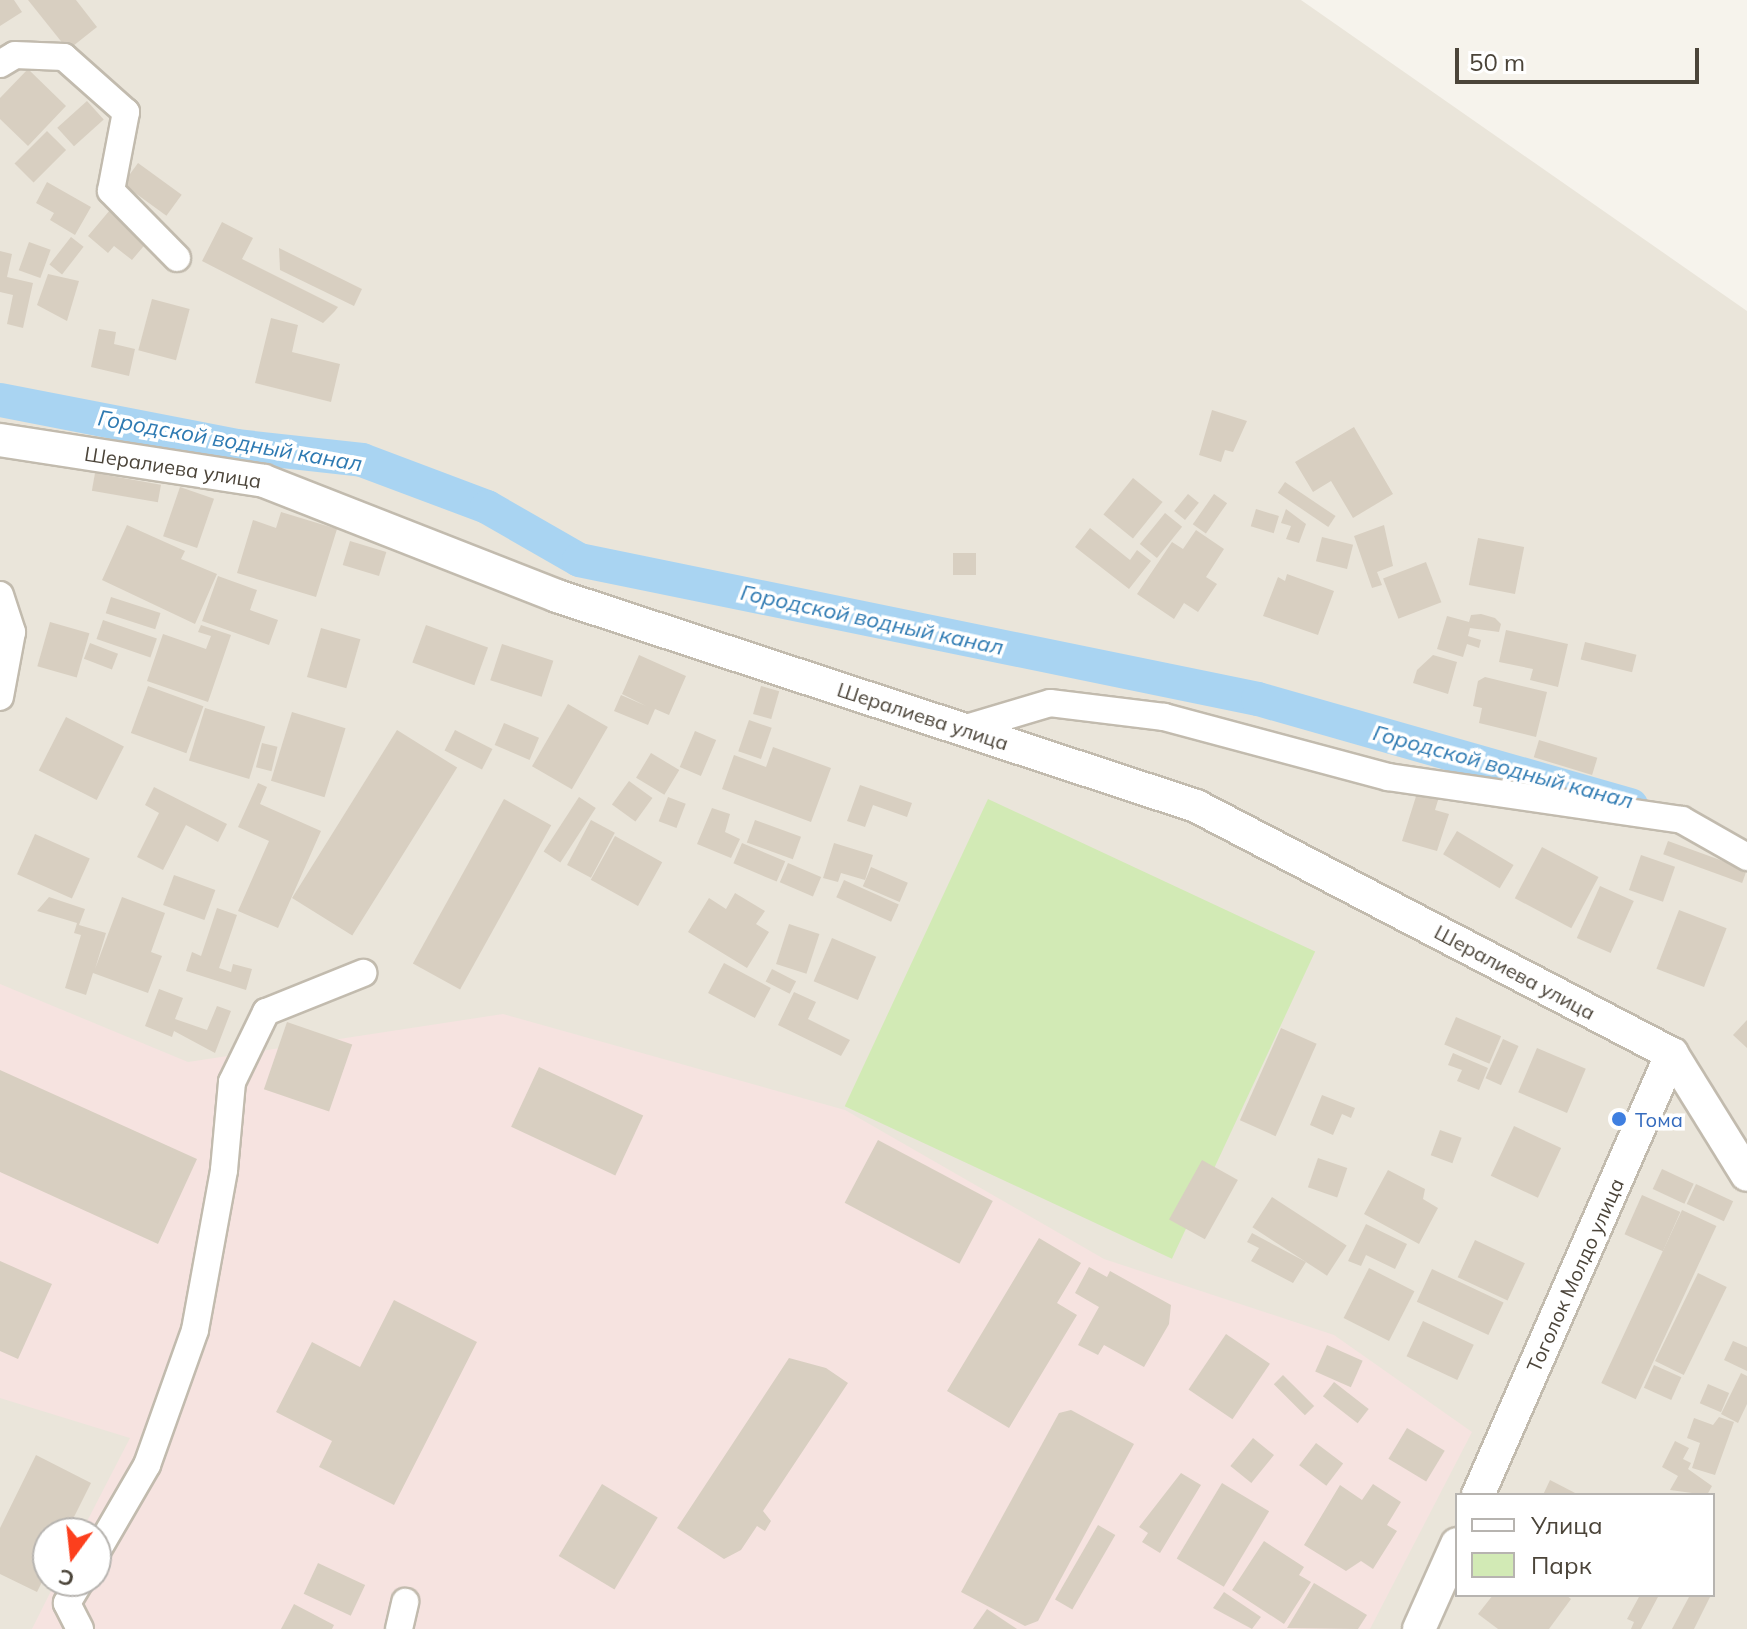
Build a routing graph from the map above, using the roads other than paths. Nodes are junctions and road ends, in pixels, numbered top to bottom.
1 (0, 64) edge
2 (177, 258) dead end
3 (0, 440) edge
4 (0, 595) edge
5 (0, 697) edge
6 (963, 729) junction
7 (1747, 857) edge
8 (363, 973) dead end
9 (1672, 1054) junction
10 (1747, 1175) edge
11 (1479, 1493) edge
12 (112, 1525) edge
13 (1455, 1548) edge
14 (71, 1597) edge
15 (405, 1602) dead end
16 (80, 1629) edge
17 (399, 1629) edge
18 (1419, 1629) edge

1 - 2 street
3 - 6 street, Шералиева улица
4 - 5 street
6 - 7 street
6 - 9 street, Шералиева улица
8 - 12 street
9 - 10 street
9 - 11 street, Тоголок Молдо улица
13 - 18 street
14 - 16 street
15 - 17 street

